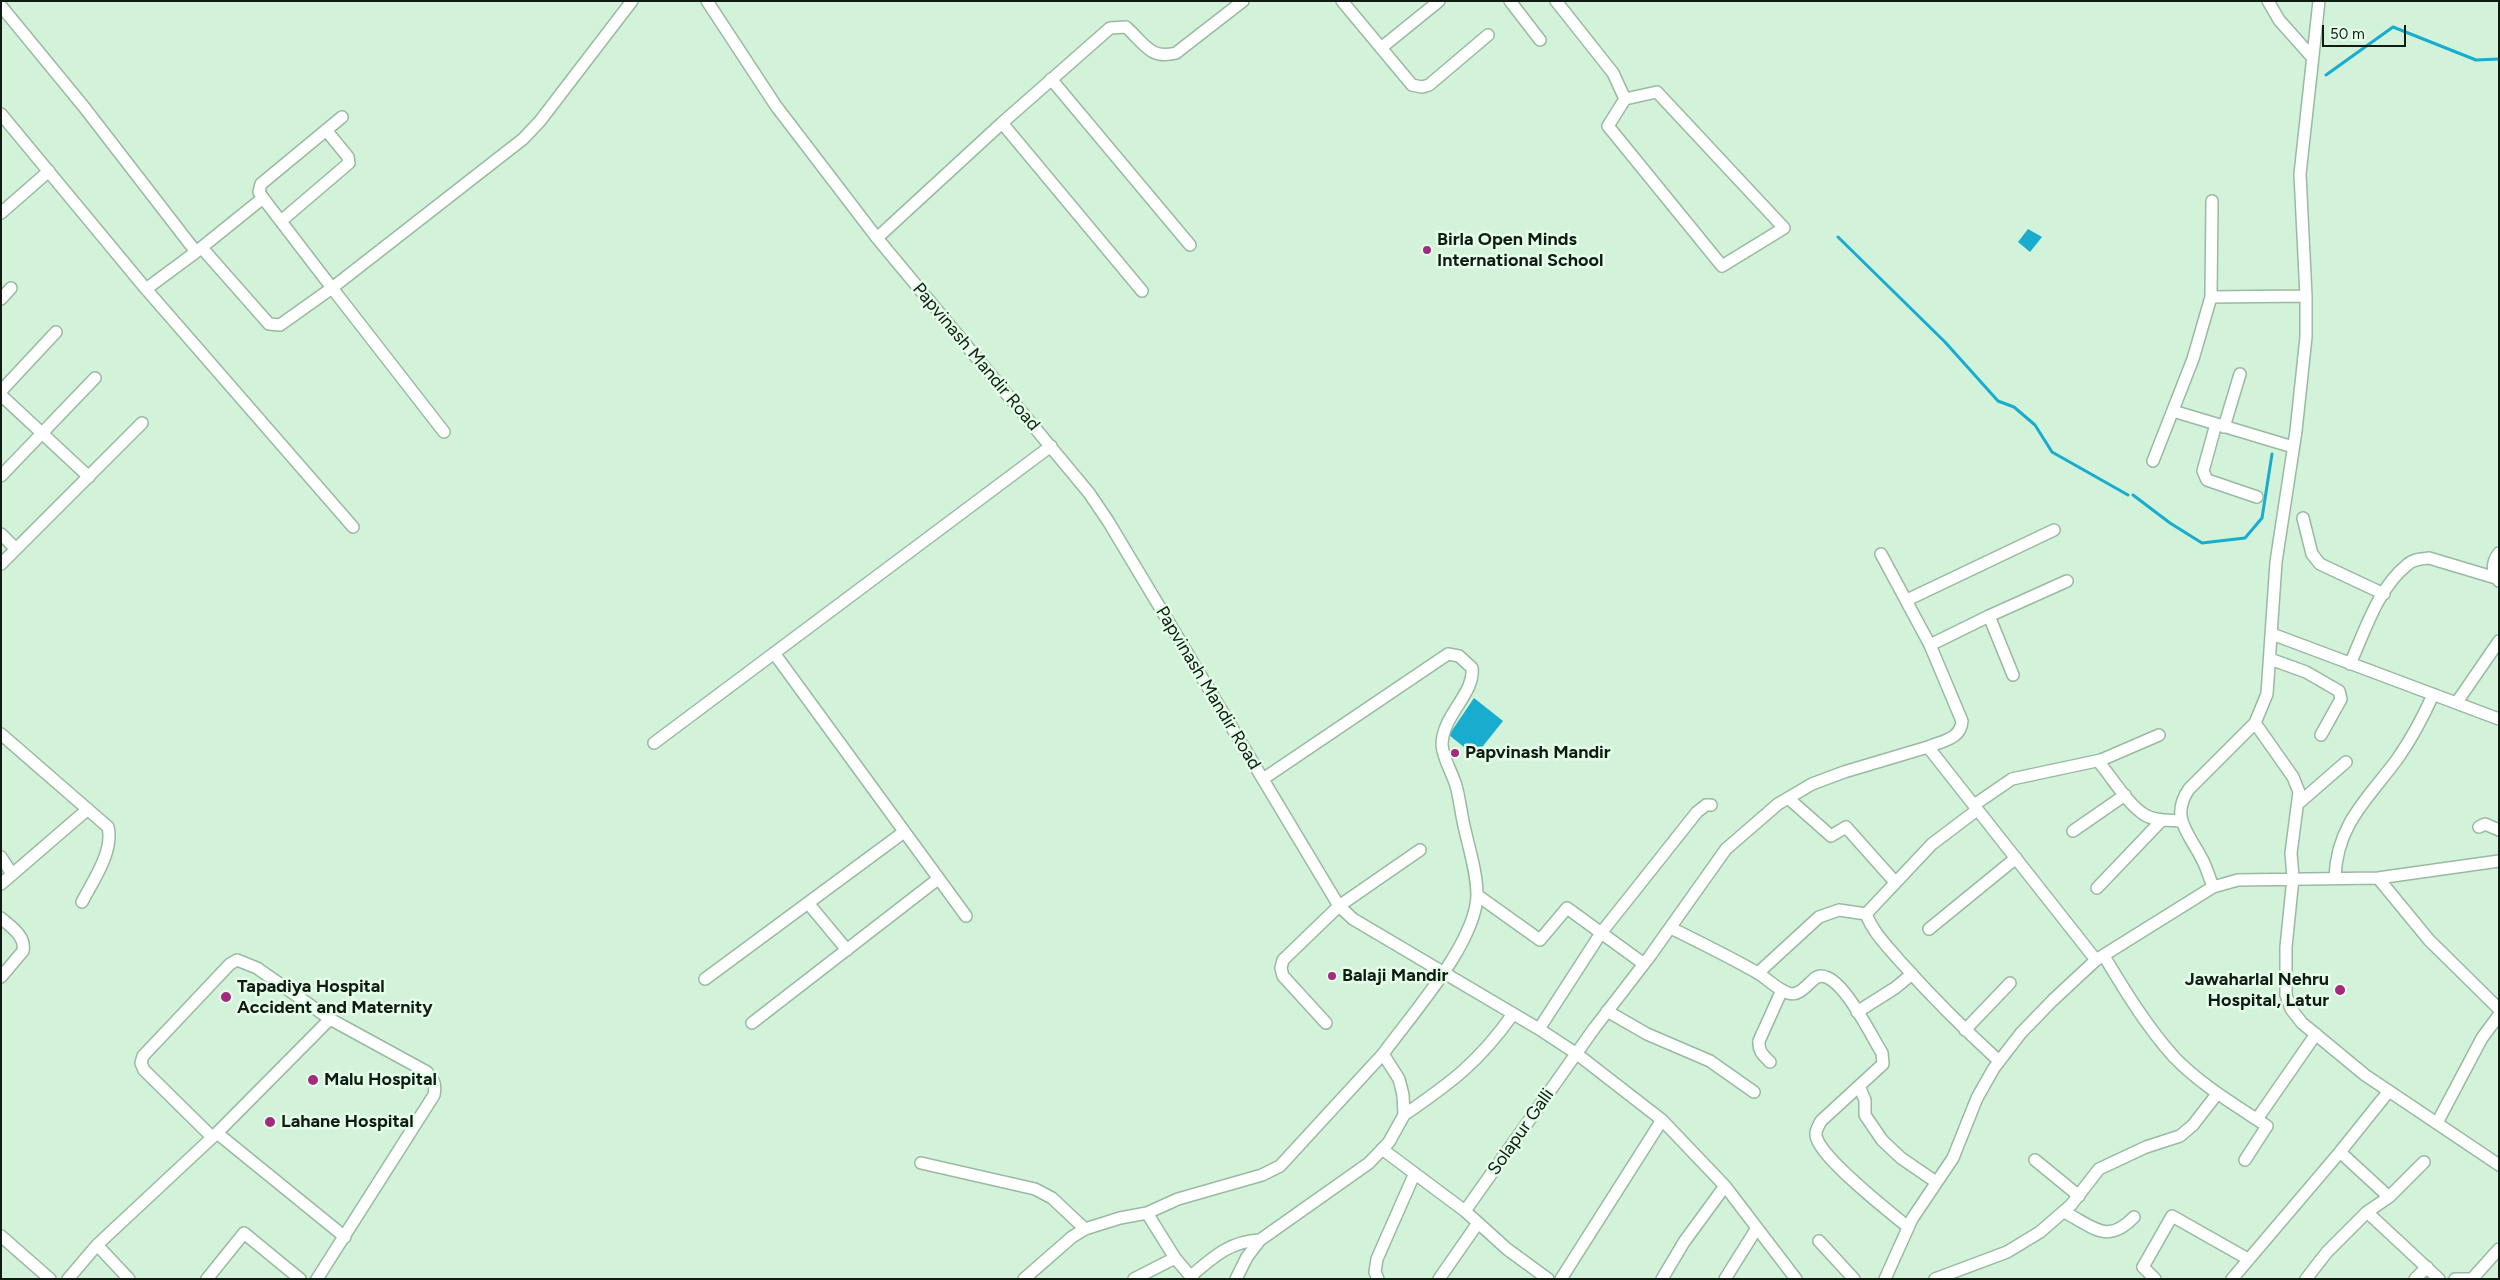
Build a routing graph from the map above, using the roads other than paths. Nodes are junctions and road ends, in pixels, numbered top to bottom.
1 (632, 1) edge
2 (708, 1) edge
3 (1243, 1) edge
4 (1342, 1) edge
5 (1439, 1) edge
6 (1510, 1) edge
7 (1556, 1) edge
8 (2268, 1) edge
9 (2319, 1) edge
10 (1, 6) edge
11 (1488, 36) dead end
12 (1540, 40) dead end
13 (1381, 48) junction
14 (2312, 57) junction
15 (1051, 79) junction
16 (1625, 99) junction
17 (1, 114) edge
18 (342, 117) dead end
19 (1002, 123) junction
20 (326, 130) junction
21 (49, 172) junction
22 (263, 198) junction
23 (2212, 201) dead end
24 (1, 213) edge
25 (281, 221) junction
26 (877, 238) junction
27 (1190, 245) dead end
28 (199, 250) junction
29 (11, 288) dead end
30 (332, 288) junction
31 (146, 289) junction
32 (1142, 291) dead end
33 (2306, 296) junction
34 (2211, 297) junction
35 (1, 299) edge
36 (56, 332) dead end
37 (2240, 374) dead end
38 (95, 378) dead end
39 (1, 391) edge
40 (1, 395) edge
41 (2173, 411) junction
42 (142, 423) dead end
43 (2220, 425) junction
44 (444, 432) dead end
45 (42, 433) junction
46 (1051, 446) junction
47 (2293, 447) junction
48 (2153, 461) dead end
49 (1, 476) edge
50 (89, 477) junction
51 (2258, 497) dead end
52 (2303, 518) dead end
53 (353, 527) dead end
54 (2054, 530) dead end
55 (1, 534) edge
56 (16, 549) junction
57 (2499, 553) edge
58 (1881, 554) dead end
59 (1, 564) edge
60 (2497, 580) edge
61 (2067, 581) dead end
62 (2384, 594) junction
63 (1906, 600) junction
64 (1989, 616) junction
65 (2272, 634) junction
66 (2499, 641) edge
67 (1930, 645) junction
68 (774, 653) junction
69 (2270, 659) junction
70 (2350, 664) junction
71 (2012, 675) dead end
72 (2433, 694) junction
73 (2457, 702) junction
74 (2499, 719) edge
75 (2255, 723) junction
76 (1, 734) edge
77 (2321, 734) dead end
78 (2159, 735) dead end
79 (654, 743) dead end
80 (1928, 747) junction
81 (2098, 761) junction
82 (2346, 762) dead end
83 (1263, 779) junction
84 (2126, 794) junction
85 (1788, 798) junction
86 (2300, 802) junction
87 (1711, 805) dead end
88 (1976, 807) junction
89 (88, 809) junction
90 (2162, 820) junction
91 (2180, 821) junction
92 (2480, 826) dead end
93 (2499, 830) edge
94 (2073, 831) dead end
95 (904, 832) junction
96 (1420, 850) dead end
97 (1, 857) edge
98 (2016, 858) junction
99 (2499, 861) edge
100 (12, 874) junction
101 (2335, 877) junction
102 (938, 878) junction
103 (2293, 878) junction
104 (2378, 878) junction
105 (1894, 882) junction
106 (1, 884) edge
107 (2213, 887) junction
108 (2097, 888) dead end
109 (1476, 895) junction
110 (82, 902) dead end
111 (808, 903) junction
112 (1339, 906) junction
113 (1866, 914) junction
114 (966, 916) dead end
115 (1, 918) edge
116 (1670, 928) junction
117 (1928, 929) dead end
118 (1601, 933) junction
119 (846, 950) junction
120 (2100, 958) junction
121 (1644, 964) junction
122 (1443, 972) junction
123 (1758, 973) junction
124 (1912, 974) junction
125 (1, 978) edge
126 (705, 979) dead end
127 (2010, 984) dead end
128 (1782, 990) junction
129 (2499, 1009) edge
130 (1607, 1011) junction
131 (1857, 1012) junction
132 (1513, 1014) junction
133 (2499, 1015) edge
134 (330, 1019) junction
135 (1326, 1023) dead end
136 (752, 1024) dead end
137 (1539, 1029) junction
138 (1965, 1030) junction
139 (2316, 1034) junction
140 (1383, 1054) junction
141 (1577, 1054) junction
142 (1999, 1061) junction
143 (1770, 1062) dead end
144 (1859, 1086) junction
145 (2389, 1091) junction
146 (1754, 1092) dead end
147 (2217, 1094) junction
148 (1404, 1115) junction
149 (2257, 1119) junction
150 (1662, 1120) junction
151 (2437, 1123) junction
152 (214, 1135) junction
153 (1382, 1149) junction
154 (2340, 1152) junction
155 (2035, 1160) dead end
156 (2245, 1160) dead end
157 (2424, 1162) dead end
158 (921, 1163) dead end
159 (2499, 1165) edge
160 (1414, 1175) junction
161 (1936, 1182) junction
162 (1725, 1186) junction
163 (2079, 1196) junction
164 (2389, 1197) junction
165 (1465, 1211) junction
166 (2064, 1212) junction
167 (2367, 1212) junction
168 (1146, 1213) junction
169 (2134, 1217) dead end
170 (1478, 1223) junction
171 (1908, 1227) junction
172 (1757, 1228) junction
173 (1085, 1229) junction
174 (1, 1236) edge
175 (345, 1237) junction
176 (1260, 1240) junction
177 (1819, 1241) dead end
178 (97, 1245) junction
179 (2499, 1249) edge
180 (1175, 1258) junction
181 (2248, 1259) junction
182 (2427, 1267) junction
183 (1535, 1275) edge
184 (1192, 1278) edge
185 (50, 1279) edge
186 (68, 1279) edge
187 (129, 1279) edge
188 (207, 1279) edge
189 (300, 1279) edge
190 (317, 1279) edge
191 (1024, 1279) edge
192 (1134, 1279) edge
193 (1236, 1279) edge
194 (1378, 1279) edge
195 (1439, 1279) edge
196 (1548, 1279) edge
197 (1561, 1279) edge
198 (1662, 1279) edge
199 (1725, 1279) edge
200 (1796, 1279) edge
201 (1854, 1279) edge
202 (1885, 1279) edge
203 (1935, 1279) edge
204 (2155, 1279) edge
205 (2232, 1279) edge
206 (2306, 1279) edge
207 (2415, 1279) edge
208 (2438, 1279) edge
209 (2455, 1279) edge

1 - 30 street
2 - 26 street, Papvinash Mandir Road
3 - 15 street
4 - 13 street
5 - 13 street
6 - 12 street
7 - 16 street
8 - 14 street
9 - 14 street
10 - 28 street
11 - 13 street
14 - 33 street
15 - 19 street
15 - 27 street
16 - 16 street
17 - 21 street
18 - 20 street
19 - 26 street
19 - 32 street
20 - 22 street
20 - 25 street
21 - 24 street
21 - 31 street
22 - 25 street
22 - 28 street
23 - 34 street
25 - 30 street
26 - 46 street, Papvinash Mandir Road
28 - 30 street
28 - 31 street
29 - 35 street
30 - 44 street
31 - 53 street
33 - 34 street
33 - 47 street
34 - 41 street
36 - 39 street
37 - 43 street
38 - 45 street
40 - 45 street
41 - 43 street
41 - 48 street
42 - 50 street
43 - 47 street
43 - 51 street
45 - 49 street
45 - 50 street
46 - 68 street
46 - 83 street, Papvinash Mandir Road
47 - 65 street
50 - 56 street
52 - 62 street
54 - 63 street
55 - 56 street
56 - 59 street
57 - 60 street
58 - 63 street, Solapur Galli
60 - 62 street
61 - 64 street
62 - 70 street
63 - 67 street, Solapur Galli
64 - 67 street
64 - 71 street
65 - 69 street
65 - 70 street
66 - 73 street
67 - 80 street, Solapur Galli
68 - 79 street
68 - 95 street
69 - 75 street
69 - 77 street
70 - 72 street
72 - 73 street
72 - 101 street
73 - 74 street
75 - 86 street
75 - 91 street
76 - 89 street
78 - 81 street
80 - 85 street, Solapur Galli
80 - 88 street
81 - 84 street
81 - 88 street
82 - 86 street
83 - 109 street
83 - 112 street, Papvinash Mandir Road
84 - 90 street
84 - 94 street
85 - 105 street
85 - 116 street, Solapur Galli
86 - 103 street
87 - 118 street
88 - 98 street
88 - 105 street
89 - 100 street
89 - 110 street
90 - 91 street
90 - 108 street
91 - 107 street
92 - 93 street
95 - 102 street
95 - 111 street
96 - 112 street
97 - 100 street
98 - 117 street
98 - 120 street
99 - 104 street
100 - 106 street
101 - 103 street
101 - 104 street
102 - 114 street
102 - 119 street
103 - 107 street
103 - 139 street
104 - 129 street
105 - 113 street
107 - 120 street
109 - 118 street
109 - 122 street
111 - 119 street
111 - 126 street
112 - 122 street, Papvinash Mandir Road
112 - 135 street
113 - 123 street
113 - 124 street
115 - 125 street
116 - 121 street, Solapur Galli
116 - 123 street
118 - 121 street
118 - 137 street
119 - 136 street
120 - 142 street
120 - 147 street
121 - 130 street, Solapur Galli
122 - 132 street, Papvinash Mandir Road
122 - 140 street
123 - 128 street
124 - 131 street
124 - 138 street
127 - 138 street
128 - 131 street
128 - 143 street
130 - 141 street, Solapur Galli
130 - 146 street
131 - 144 street
132 - 137 street, Papvinash Mandir Road
132 - 148 street
133 - 151 street
134 - 152 street
134 - 152 street
134 - 175 street
137 - 141 street, Papvinash Mandir Road
138 - 142 street
139 - 145 street
139 - 149 street
140 - 148 street
140 - 168 street
141 - 150 street, Papvinash Mandir Road
141 - 165 street, Solapur Galli
142 - 161 street
144 - 161 street
144 - 171 street
145 - 151 street
145 - 154 street
147 - 149 street
147 - 163 street
148 - 153 street
149 - 156 street
150 - 162 street, Papvinash Mandir Road
150 - 197 street
151 - 159 street
152 - 175 street
152 - 178 street
153 - 160 street
153 - 176 street
154 - 164 street
154 - 181 street
155 - 163 street
157 - 164 street
158 - 173 street
160 - 165 street
160 - 194 street
161 - 171 street
162 - 172 street, Papvinash Mandir Road
162 - 198 street
163 - 166 street
164 - 167 street
165 - 170 street
166 - 169 street
166 - 203 street
167 - 182 street
167 - 206 street
168 - 173 street
168 - 180 street
170 - 183 street
170 - 195 street
171 - 202 street
172 - 199 street
172 - 200 street, Papvinash Mandir Road
173 - 191 street
174 - 185 street
175 - 190 street
176 - 184 street
176 - 193 street
177 - 201 street
178 - 186 street
178 - 187 street
179 - 209 street
180 - 184 street
180 - 192 street
181 - 204 street
181 - 205 street
182 - 207 street
182 - 208 street
183 - 196 street
188 - 189 street

